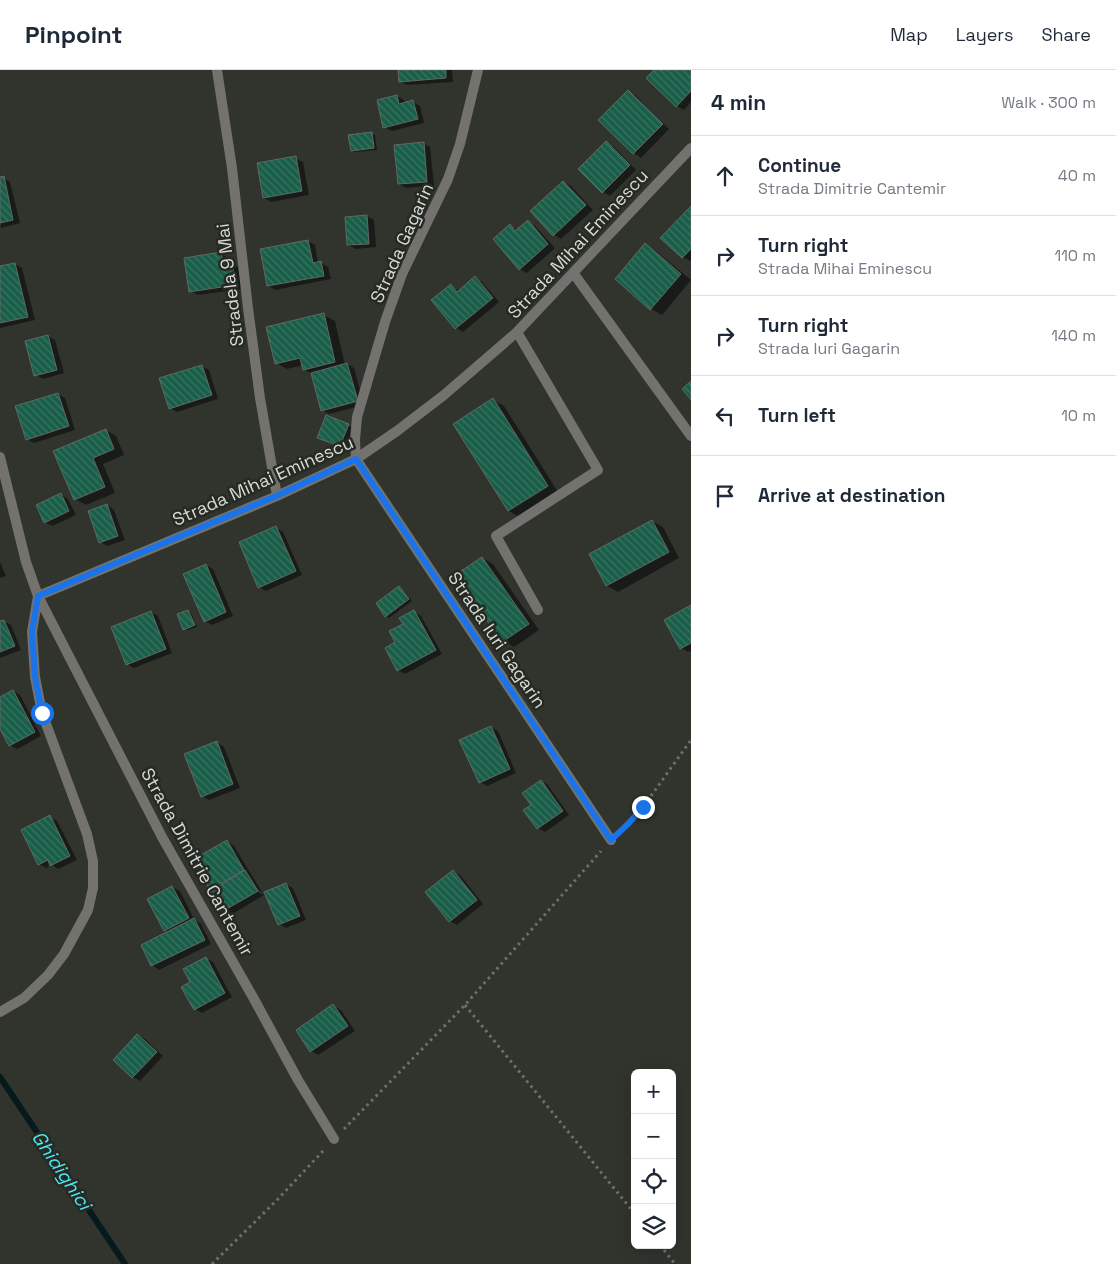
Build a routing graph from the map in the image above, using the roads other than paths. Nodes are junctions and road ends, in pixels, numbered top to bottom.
1 (217, 70) edge
2 (478, 70) edge
3 (691, 148) edge
4 (574, 274) junction
5 (517, 332) junction
6 (691, 436) edge
7 (0, 457) edge
8 (356, 459) junction
9 (276, 496) junction
10 (38, 596) junction
11 (538, 610) dead end
12 (611, 840) road end
13 (0, 1012) edge
14 (334, 1139) road end

1 - 9 street, Stradela 9 Mai
2 - 8 street, Strada Gagarin
3 - 4 street, Strada Mihai Eminescu
4 - 5 street, Strada Mihai Eminescu
4 - 6 street
5 - 8 street, Strada Mihai Eminescu
5 - 11 street
7 - 10 street, Strada Dimitrie Cantemir
8 - 9 street, Strada Mihai Eminescu
8 - 12 street, Strada Iuri Gagarin
9 - 10 street, Strada Mihai Eminescu
10 - 13 street, Strada Dimitrie Cantemir
10 - 14 street, Strada Dimitrie Cantemir

